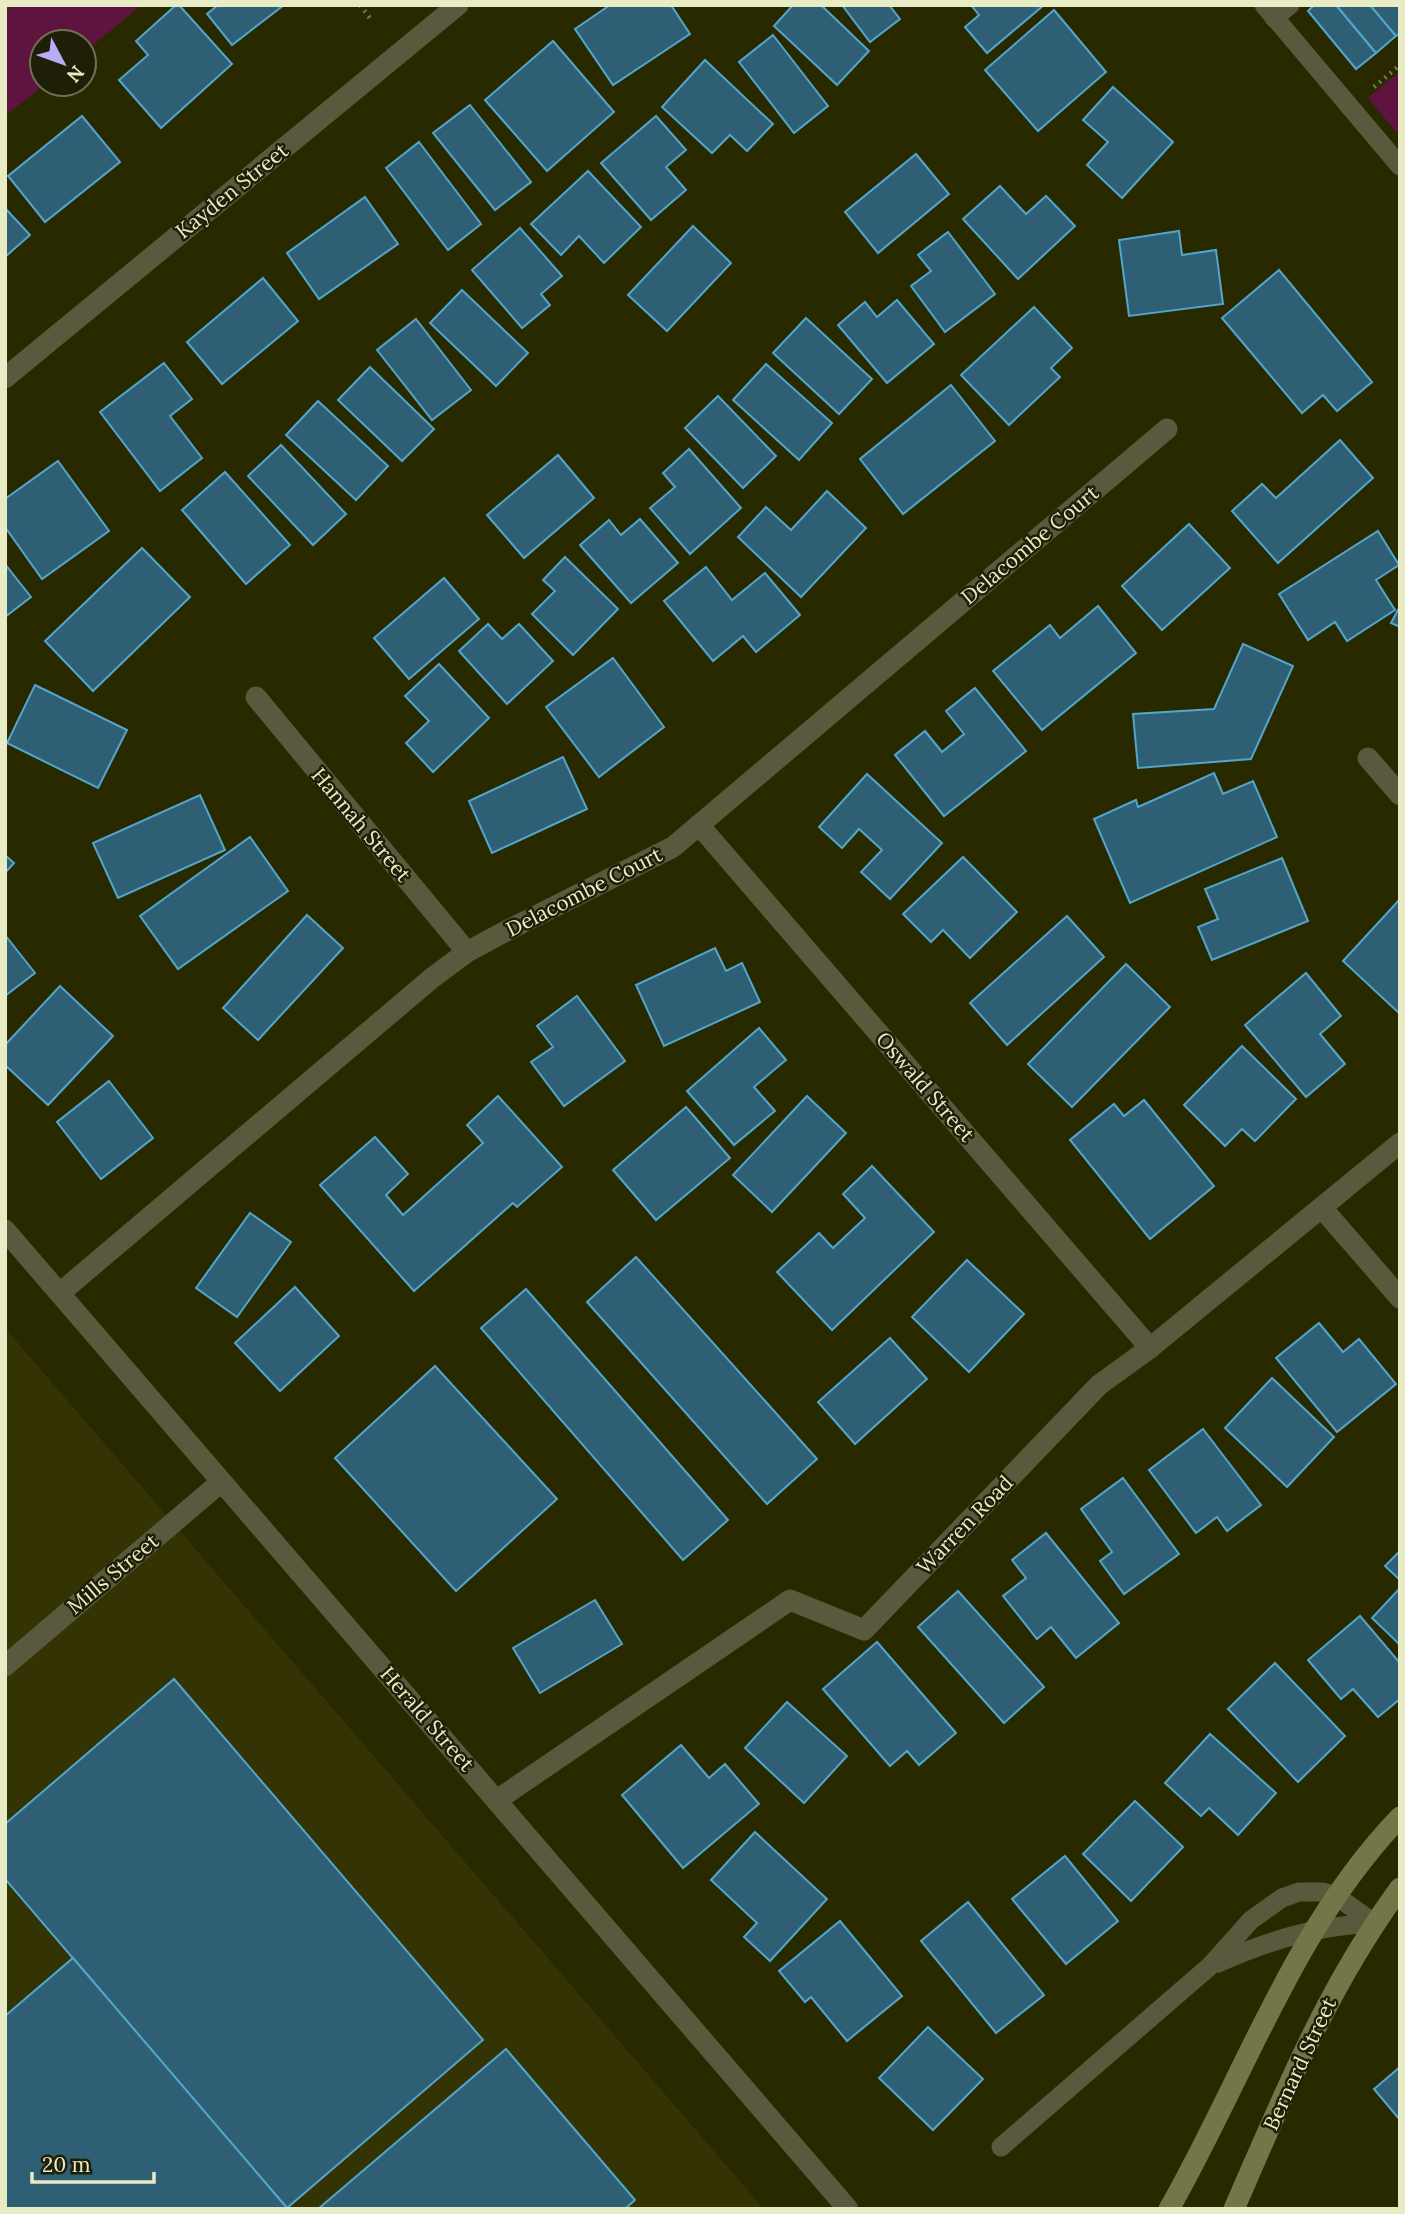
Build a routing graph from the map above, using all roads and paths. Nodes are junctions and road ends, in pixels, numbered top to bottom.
1 (360, 5) edge
2 (458, 5) edge
3 (1276, 10) edge
4 (372, 21) dead end
5 (1400, 166) edge
6 (5, 377) edge
7 (1167, 429) dead end
8 (256, 697) dead end
9 (1368, 758) dead end
10 (1400, 795) edge
11 (699, 825) junction
12 (467, 953) junction
13 (1400, 1143) edge
14 (1322, 1208) junction
15 (5, 1230) edge
16 (60, 1293) junction
17 (1400, 1298) edge
18 (1150, 1348) junction
19 (221, 1482) junction
20 (5, 1666) edge
21 (497, 1800) junction
22 (1400, 1817) edge
23 (1400, 1888) edge
24 (1336, 1896) junction
25 (1374, 1923) junction
26 (1313, 1930) junction
27 (1210, 1966) junction
28 (1001, 2147) dead end
29 (848, 2209) edge
30 (1169, 2209) edge
31 (1234, 2209) edge

1 - 4 path
2 - 6 street, Kayden Street
3 - 5 lane
7 - 11 street, Delacombe Court
8 - 12 street, Hannah Street
9 - 10 street
11 - 12 street, Delacombe Court
11 - 18 street, Oswald Street
12 - 16 street, Delacombe Court
13 - 14 street, Warren Road
14 - 17 street
14 - 18 street, Warren Road
15 - 16 street, Herald Street
16 - 19 street, Herald Street
18 - 21 street, Warren Road
19 - 20 street, Mills Street
19 - 21 street, Herald Street
21 - 29 street, Herald Street
22 - 24 street
23 - 25 street, Bernard Street
24 - 25 lane
24 - 26 street
24 - 27 lane
25 - 26 lane
25 - 31 street, Bernard Street
26 - 27 lane
26 - 30 street
27 - 28 lane

